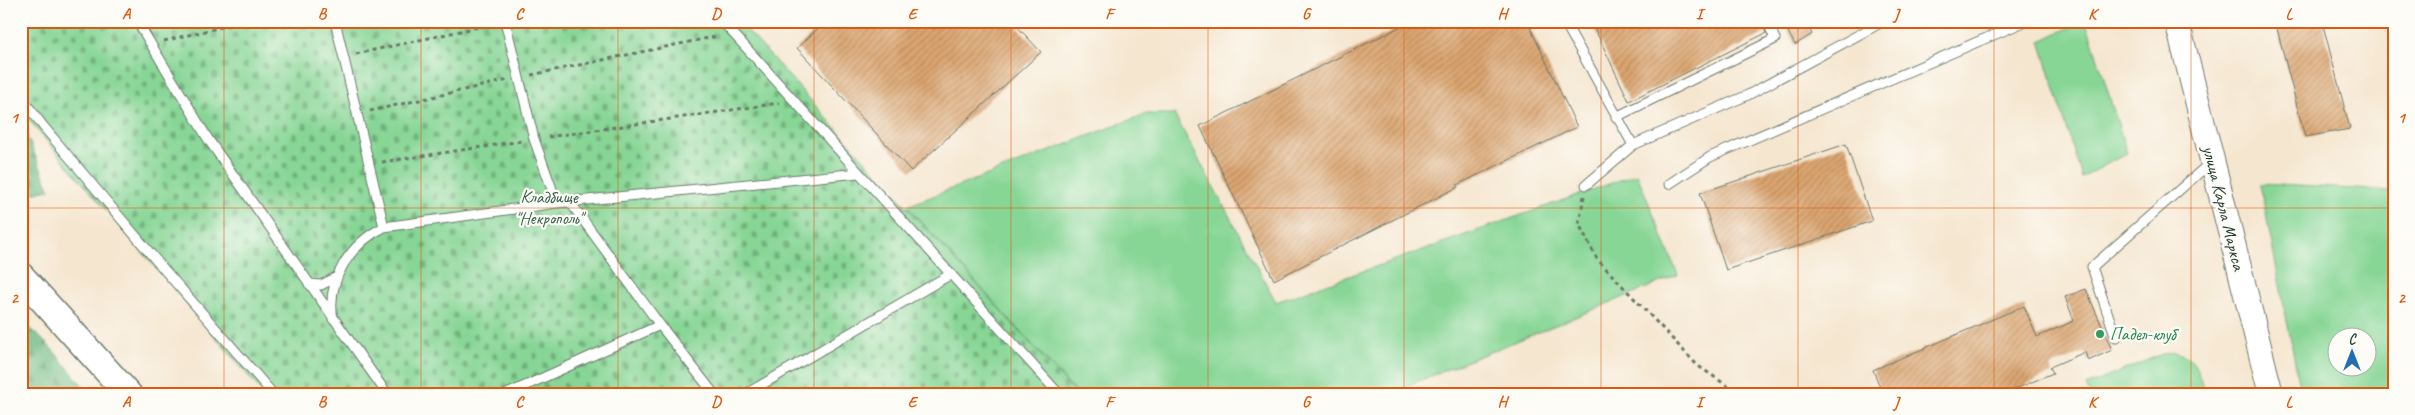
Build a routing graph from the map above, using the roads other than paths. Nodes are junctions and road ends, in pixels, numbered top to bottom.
1 (137, 21) edge
2 (335, 21) edge
3 (505, 21) edge
4 (722, 21) edge
5 (1564, 21) edge
6 (1767, 21) edge
7 (1884, 21) edge
8 (2026, 21) edge
9 (2177, 21) edge
10 (21, 97) edge
11 (1616, 117) junction
12 (1633, 145) junction
13 (2212, 161) junction
14 (859, 173) junction
15 (1669, 184) dead end
16 (1586, 185) road end
17 (570, 202) junction
18 (557, 204) junction
19 (384, 227) junction
20 (951, 274) junction
21 (21, 276) edge
22 (335, 278) junction
23 (309, 284) junction
24 (334, 318) junction
25 (660, 325) junction
26 (2116, 338) dead end
27 (713, 393) edge
28 (128, 394) edge
29 (273, 394) edge
30 (386, 394) edge
31 (507, 394) edge
32 (746, 394) edge
33 (1059, 394) edge
34 (2271, 394) edge

1 - 23 lane
2 - 19 lane
3 - 18 lane
4 - 14 lane
5 - 11 lane
6 - 11 lane
7 - 12 lane
8 - 15 lane
9 - 13 main road, улица Карла Маркса
10 - 29 lane
11 - 12 lane
12 - 16 lane
13 - 26 lane
13 - 34 main road, улица Карла Маркса
14 - 17 lane
14 - 20 lane
17 - 18 lane
17 - 25 lane
18 - 19 lane
19 - 22 lane
20 - 32 lane
20 - 33 lane
21 - 28 main road
22 - 23 lane
22 - 24 lane
23 - 24 lane
24 - 30 lane
25 - 27 lane
25 - 31 lane

